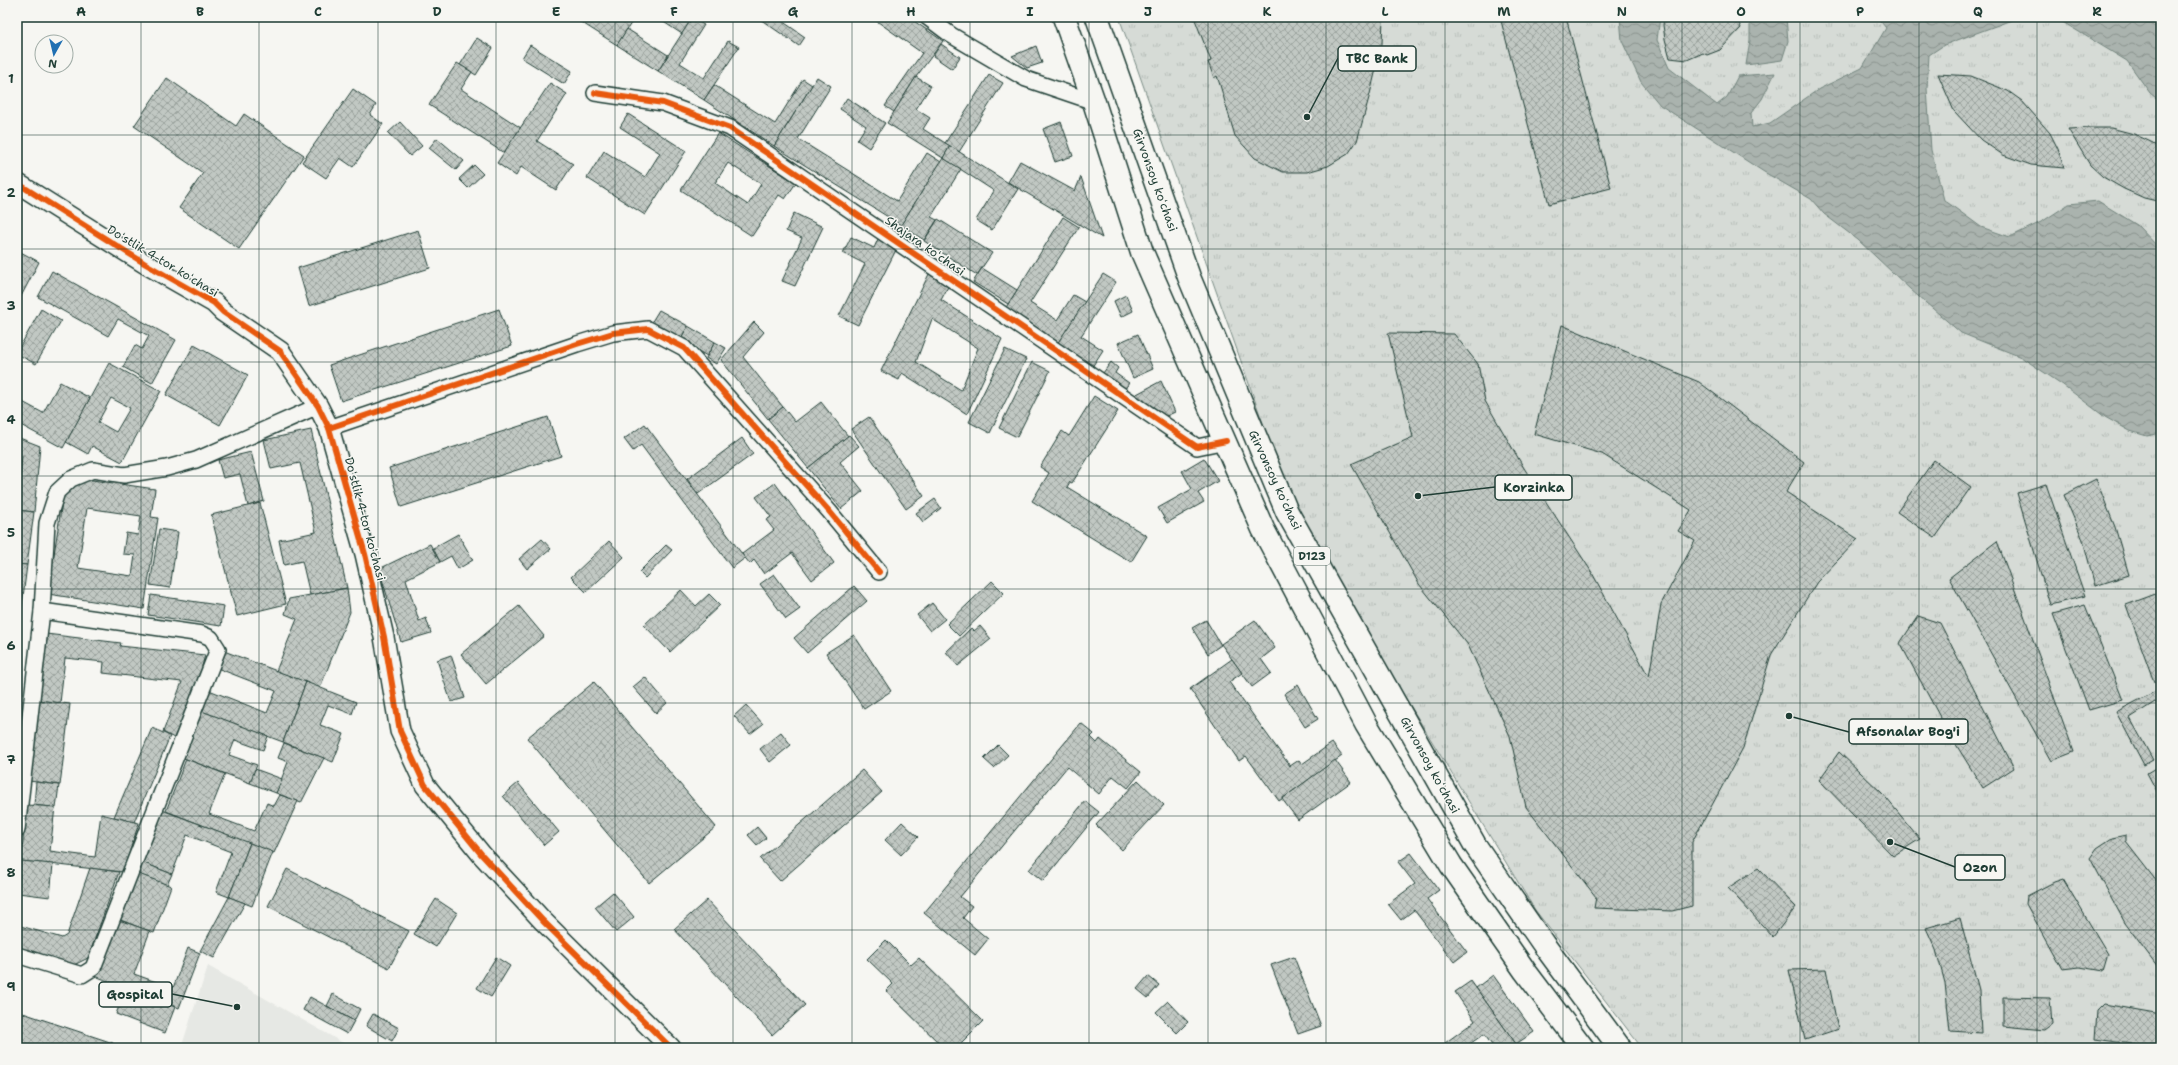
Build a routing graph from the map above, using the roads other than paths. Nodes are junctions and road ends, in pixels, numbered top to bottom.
1 (927, 17) edge
2 (1064, 17) edge
3 (1097, 17) edge
4 (595, 93) dead end
5 (1094, 102) junction
6 (17, 182) edge
7 (318, 406) junction
8 (329, 428) junction
9 (1226, 441) junction
10 (879, 572) dead end
11 (42, 611) junction
12 (17, 830) edge
13 (1544, 945) junction
14 (17, 955) edge
15 (1525, 971) junction
16 (1595, 1014) junction
17 (1578, 1041) edge
18 (671, 1048) edge
19 (1620, 1048) edge

1 - 5 street
2 - 5 main road, D123
3 - 13 main road, Girvonsoy koʻchasi / D123
4 - 9 street, Shajara koʻchasi
5 - 9 main road, D123
6 - 7 street, Doʻstlik 4-tor koʻchasi
7 - 8 street, Doʻstlik 4-tor koʻchasi
7 - 11 street
8 - 10 street
8 - 18 street, Doʻstlik 4-tor koʻchasi
9 - 15 main road, D123
11 - 12 street
11 - 14 street
13 - 15 main road
13 - 16 main road, Girvonsoy koʻchasi / D123
15 - 17 main road, D123
16 - 17 main road
16 - 19 main road, Girvonsoy koʻchasi / D123

